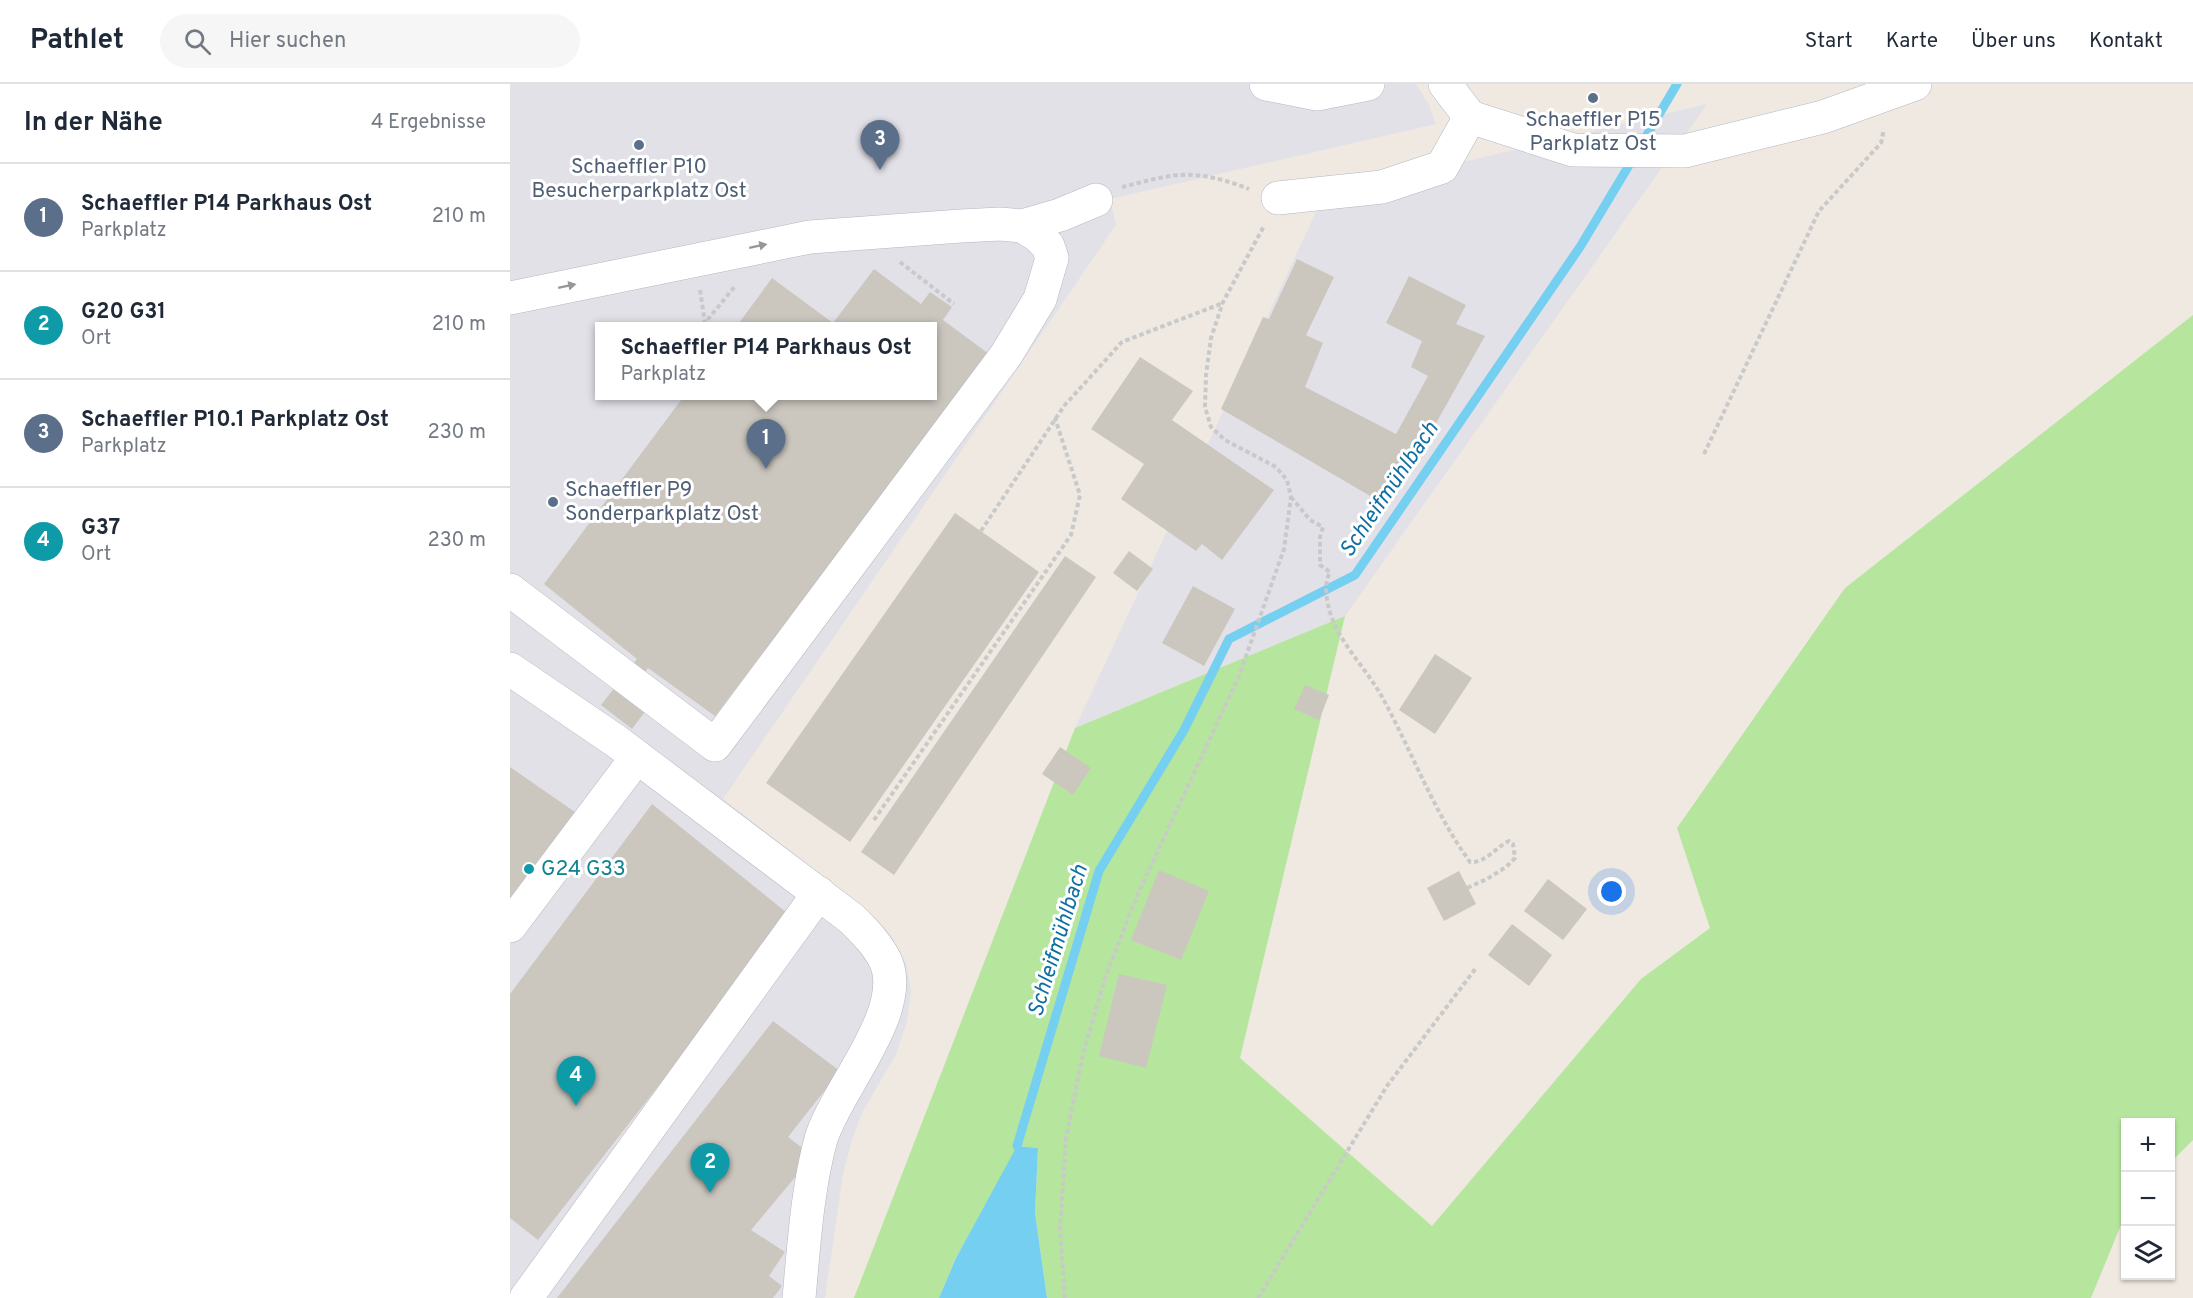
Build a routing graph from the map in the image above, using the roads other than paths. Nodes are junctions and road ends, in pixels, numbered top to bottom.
1 (1266, 84) edge
2 (1368, 84) edge
3 (1445, 84) edge
4 (1915, 84) edge
5 (1470, 117) junction
6 (1278, 198) road end
7 (1096, 200) road end
8 (1022, 226) junction
9 (510, 298) edge
10 (510, 590) edge
11 (510, 669) edge
12 (637, 757) junction
13 (819, 894) junction
14 (510, 926) edge
15 (526, 1298) edge
16 (799, 1298) edge

1 - 2 street
3 - 5 street
4 - 5 street
5 - 6 street
7 - 8 street
9 -> 8 street
8 - 10 street
11 - 12 street
12 - 13 street
12 - 14 street
13 - 15 street
13 - 16 street

